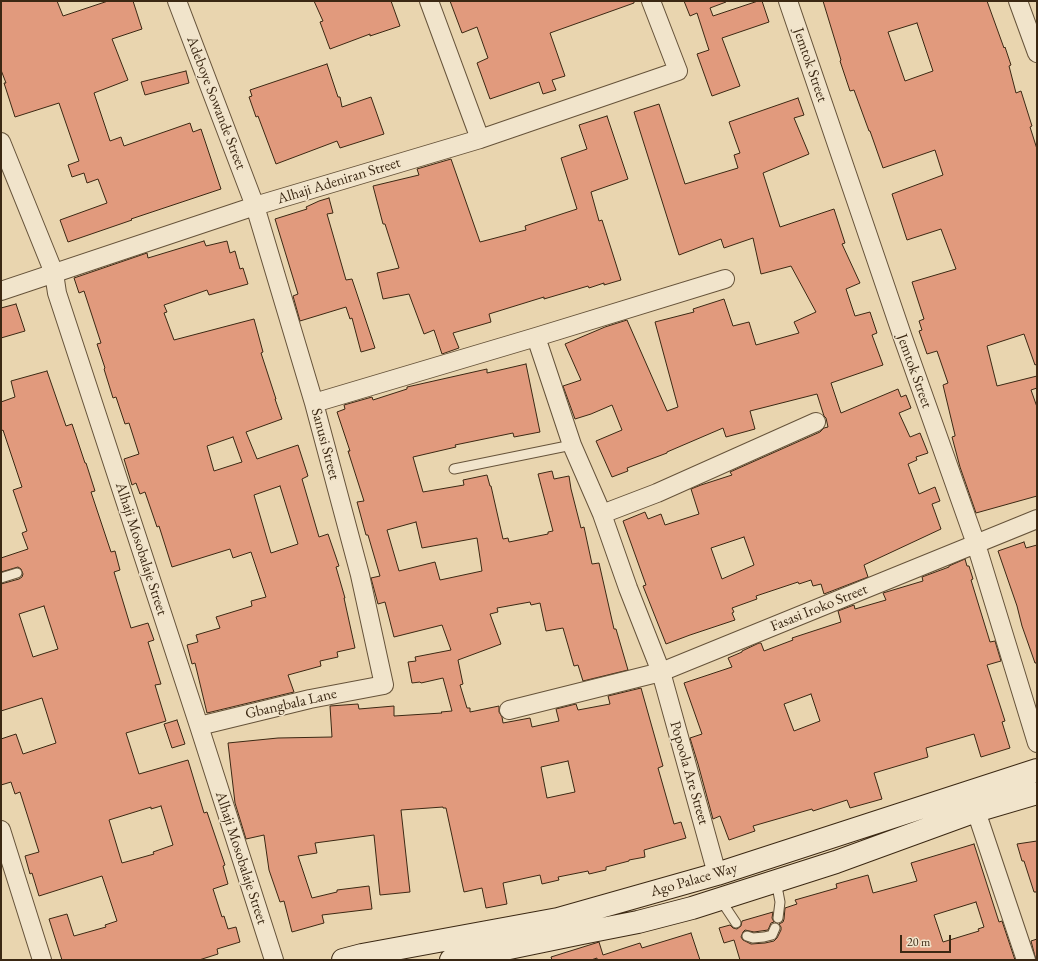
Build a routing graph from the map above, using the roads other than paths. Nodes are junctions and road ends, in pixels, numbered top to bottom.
1 (177, 1) edge
2 (429, 1) edge
3 (651, 1) edge
4 (788, 1) edge
5 (1018, 1) edge
6 (1037, 53) edge
7 (480, 138) junction
8 (1, 142) edge
9 (254, 206) junction
10 (54, 273) junction
11 (725, 279) dead end
12 (1, 291) edge
13 (536, 337) junction
14 (314, 403) junction
15 (816, 422) dead end
16 (572, 445) junction
17 (454, 468) dead end
18 (602, 514) junction
19 (1037, 519) edge
20 (976, 544) junction
21 (17, 573) dead end
22 (1, 578) edge
23 (661, 672) junction
24 (384, 685) joint
25 (509, 710) dead end
26 (199, 726) junction
27 (1037, 743) edge
28 (1037, 770) edge
29 (1037, 793) edge
30 (976, 811) junction
31 (1, 830) edge
32 (717, 874) junction
33 (776, 881) junction
34 (720, 899) junction
35 (778, 918) dead end
36 (736, 923) dead end
37 (775, 928) dead end
38 (747, 936) dead end
39 (42, 960) edge
40 (274, 960) edge
41 (343, 960) edge
42 (451, 960) edge
43 (1026, 960) edge

1 - 9 street, Adeboye Sowande Street
2 - 7 street
3 - 7 street, Alhaji Adeniran Street
4 - 20 street, Jemtok Street
5 - 6 street
7 - 9 street, Alhaji Adeniran Street
8 - 10 street, Alhaji Mosobalaje Street
9 - 10 street, Alhaji Adeniran Street
9 - 14 street, Sanusi Street
10 - 12 street, Alhaji Adeniran Street
10 - 26 street, Alhaji Mosobalaje Street
11 - 13 street
13 - 14 street
13 - 16 street, Popoola Are Street
14 - 24 street, Sanusi Street
15 - 18 street
16 - 17 lane
16 - 18 street, Popoola Are Street
18 - 23 street, Popoola Are Street
19 - 20 street, Fasasi Iroko Street
20 - 23 street, Fasasi Iroko Street
20 - 27 street, Jemtok Street
21 - 22 lane
23 - 25 street, Fasasi Iroko Street
23 - 32 street, Popoola Are Street
24 - 26 street, Gbangbala Lane
26 - 40 street, Alhaji Mosobalaje Street
28 - 32 main road, Ago Palace Way
29 - 30 main road, Ago Palace Way
30 - 33 main road, Ago Palace Way
30 - 43 street
31 - 39 street
32 - 41 main road, Ago Palace Way
33 - 34 main road, Ago Palace Way
33 - 35 lane
34 - 36 lane
34 - 42 main road, Ago Palace Way
37 - 38 lane

